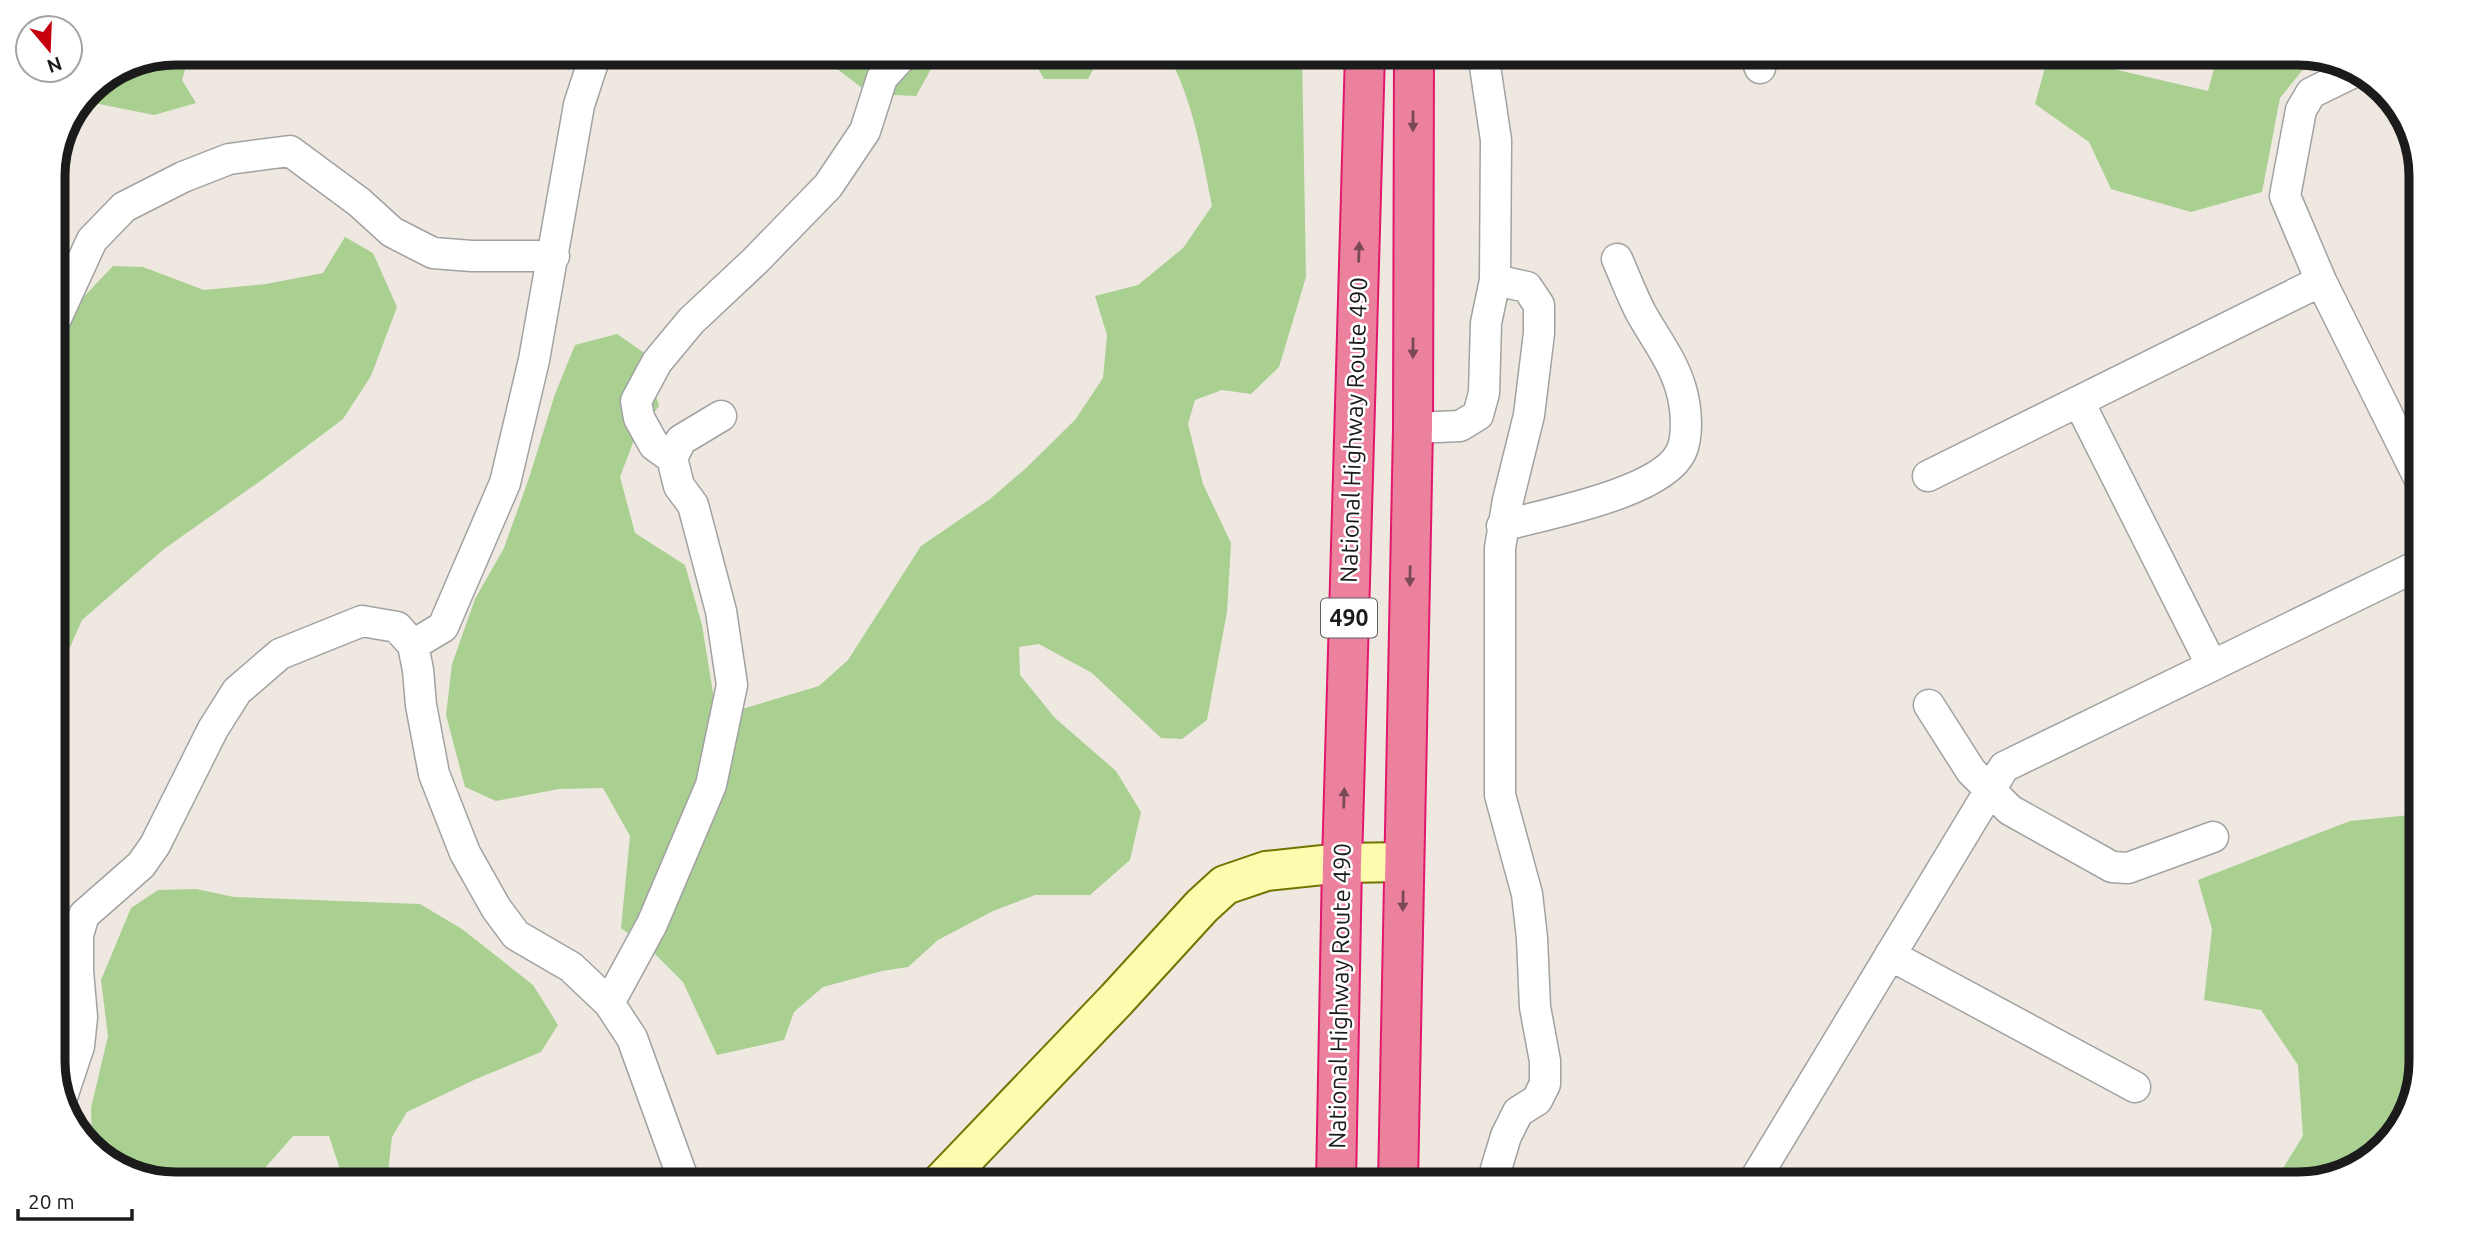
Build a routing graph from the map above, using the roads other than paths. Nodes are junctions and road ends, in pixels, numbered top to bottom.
1 (592, 65) edge
2 (894, 65) edge
3 (1365, 65) edge
4 (1414, 65) edge
5 (1485, 65) edge
6 (2346, 76) edge
7 (554, 256) junction
8 (1618, 259) dead end
9 (1495, 280) junction
10 (2321, 281) junction
11 (65, 299) edge
12 (2079, 402) junction
13 (721, 416) dead end
14 (1413, 428) junction
15 (672, 458) junction
16 (2409, 458) edge
17 (1928, 476) dead end
18 (1502, 526) junction
19 (2409, 570) edge
20 (413, 645) junction
21 (2211, 664) junction
22 (1929, 705) dead end
23 (1990, 788) junction
24 (2213, 837) dead end
25 (1404, 862) junction
26 (1342, 863) junction
27 (1890, 955) junction
28 (609, 1003) junction
29 (67, 1082) edge
30 (2134, 1087) dead end
31 (680, 1172) edge
32 (952, 1172) edge
33 (1336, 1172) edge
34 (1398, 1172) edge
35 (1496, 1172) edge
36 (1760, 1172) edge

1 - 7 street
2 - 15 street
26 -> 3 highway, National Highway Route 490 / 490
4 -> 14 highway, 490
5 - 9 street
6 - 10 street
7 - 11 street
7 - 20 street
8 - 18 street
9 - 14 street
9 - 18 street
10 - 12 street
10 - 16 street
12 - 17 street
12 - 21 street
13 - 15 street
14 -> 25 highway, 490
15 - 28 street
18 - 35 street
19 - 21 street
20 - 28 street
20 - 29 street
21 - 23 street
22 - 23 street
23 - 24 street
23 - 27 street
25 - 26 street
25 -> 34 highway, 490
26 - 32 street
26 - 33 highway, National Highway Route 490 / 490
27 - 30 street
27 - 36 street
28 - 31 street

